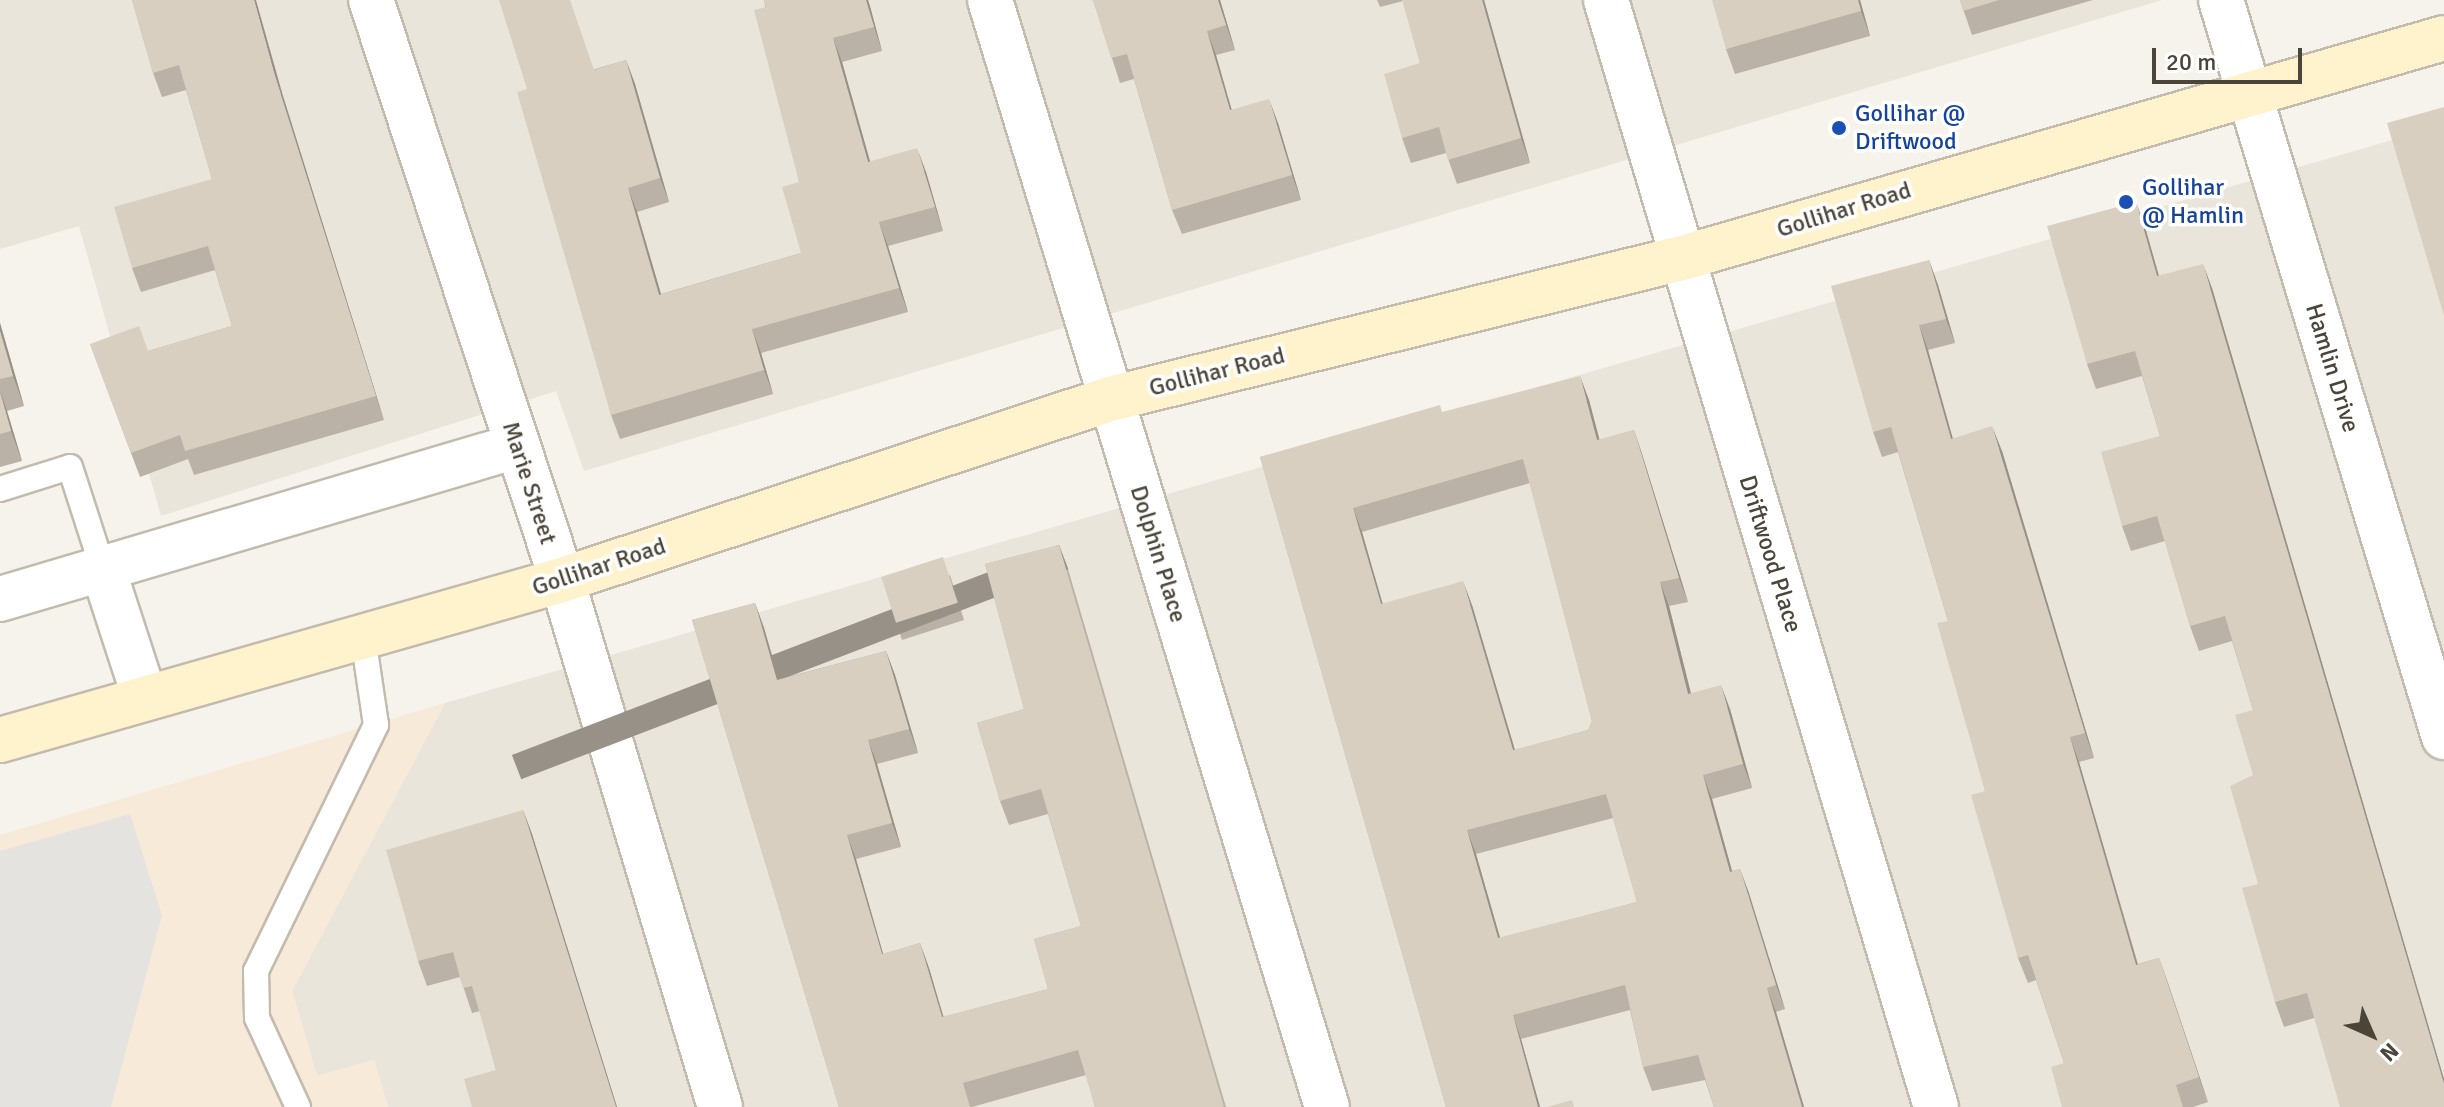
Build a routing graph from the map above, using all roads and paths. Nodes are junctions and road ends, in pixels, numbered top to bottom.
1 (371, 0) edge
2 (990, 0) edge
3 (1606, 0) edge
4 (2221, 0) edge
5 (2444, 38) edge
6 (2248, 89) junction
7 (1682, 258) junction
8 (1110, 399) junction
9 (517, 446) junction
10 (0, 489) edge
11 (103, 569) junction
12 (562, 580) junction
13 (0, 599) edge
14 (363, 637) junction
15 (145, 698) junction
16 (2444, 737) edge
17 (0, 740) edge
18 (298, 1107) edge
19 (720, 1107) edge
20 (1327, 1107) edge
21 (1936, 1107) edge

1 - 9 street, Marie Street
2 - 8 street, Dolphin Place
3 - 7 street, Driftwood Place
4 - 6 street, Hamlin Drive
5 - 6 main road, Gollihar Road
6 - 7 main road, Gollihar Road
6 - 16 street, Hamlin Drive
7 - 8 main road, Gollihar Road
7 - 21 street, Driftwood Place
8 - 12 main road, Gollihar Road
8 - 20 street, Dolphin Place
9 - 11 street
9 - 12 street, Marie Street
10 - 11 lane
11 - 13 street
11 - 15 street
12 - 14 main road, Gollihar Road
12 - 19 street, Marie Street
14 - 15 main road, Gollihar Road
14 - 18 lane
15 - 17 main road, Gollihar Road

